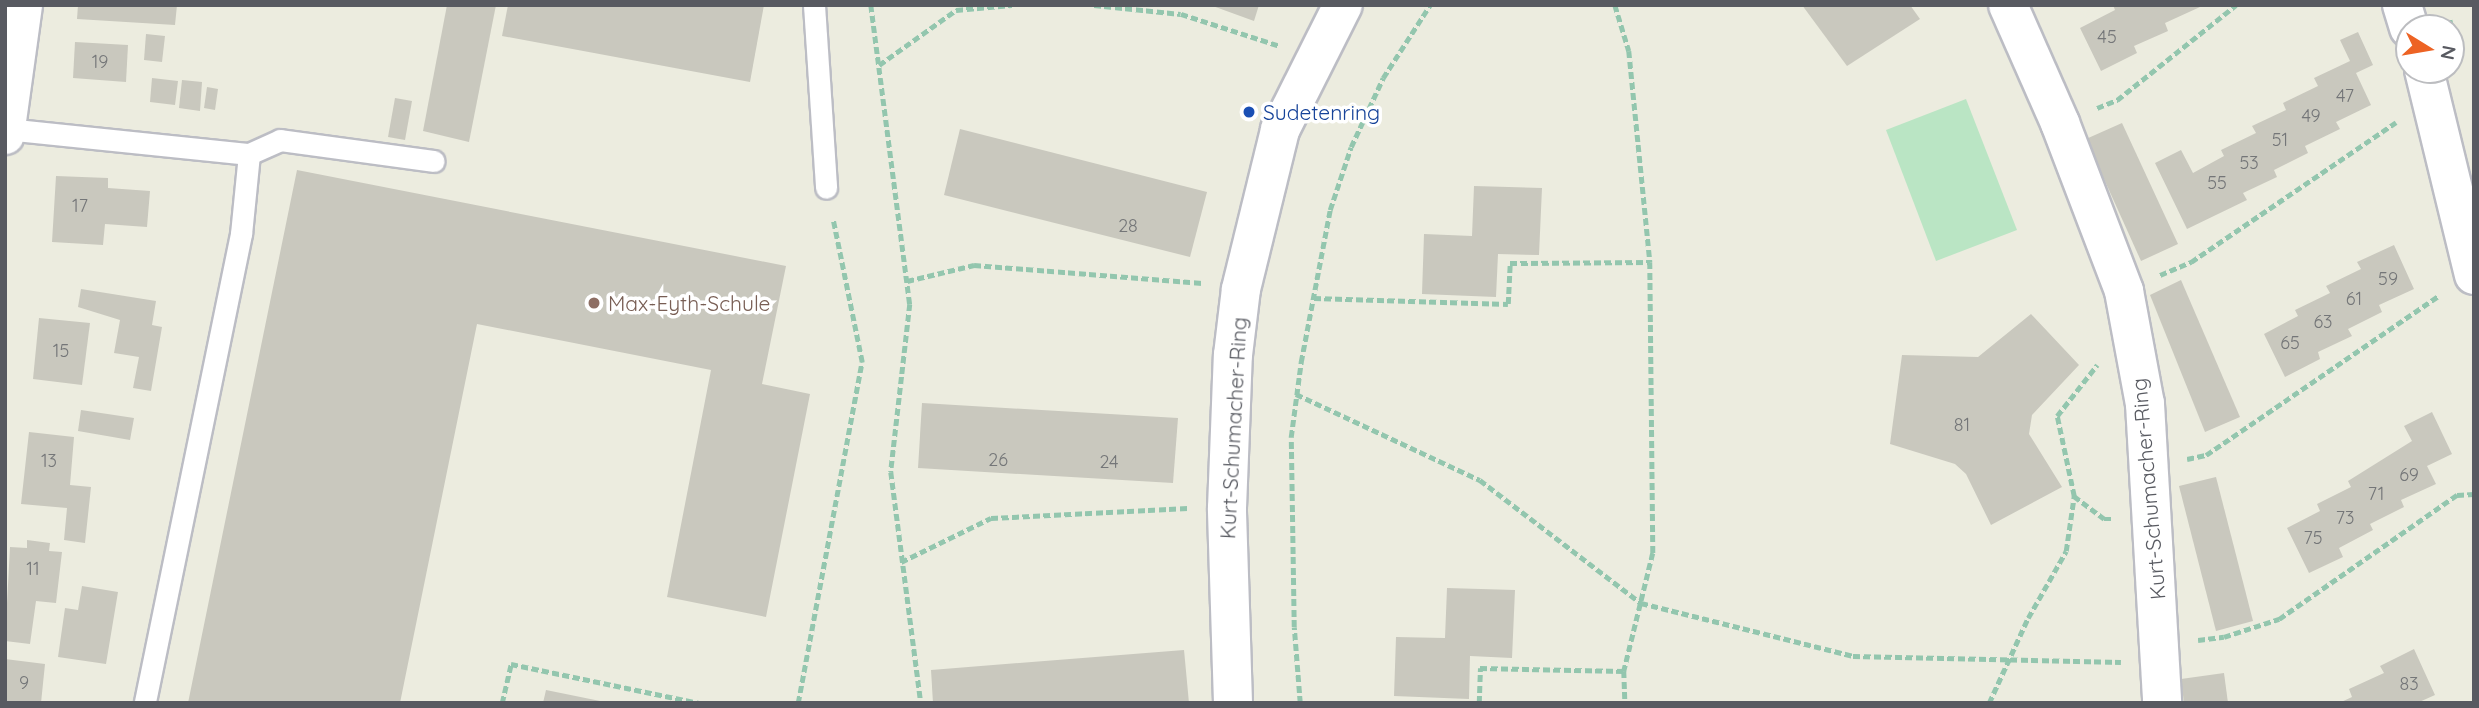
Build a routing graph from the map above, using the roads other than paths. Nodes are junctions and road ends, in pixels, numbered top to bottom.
1 (23, 5) edge
2 (814, 5) edge
3 (1343, 5) edge
4 (2008, 5) edge
5 (2428, 84) edge
6 (6, 132) edge
7 (249, 154) junction
8 (434, 161) dead end
9 (826, 188) road end
10 (2462, 282) edge
11 (145, 703) edge
12 (1233, 703) edge
13 (2162, 703) edge

1 - 6 street
2 - 9 lane
3 - 12 street, Kurt-Schumacher-Ring
4 - 13 street, Kurt-Schumacher-Ring
5 - 10 street
6 - 7 lane
7 - 8 lane
7 - 11 lane

